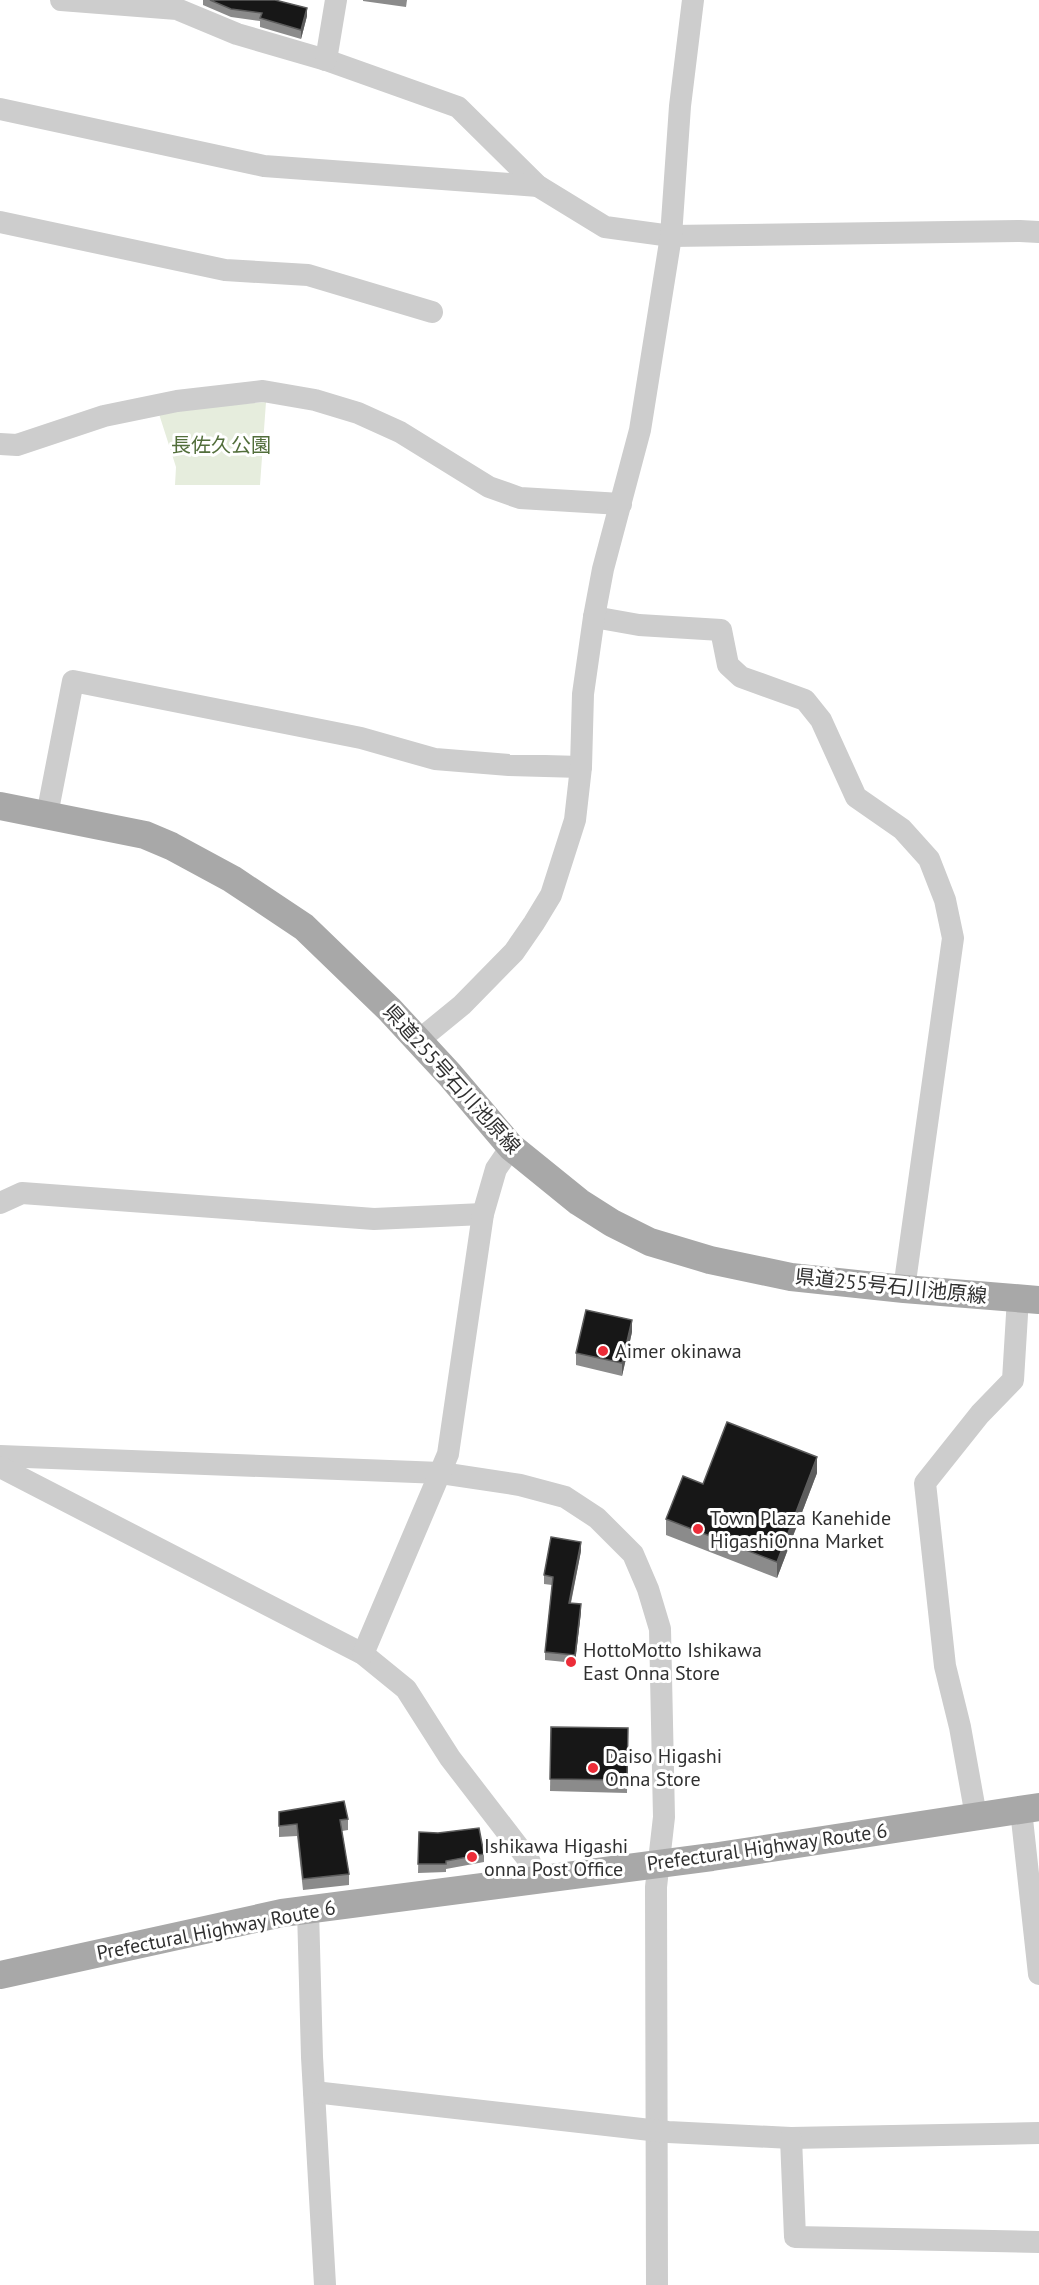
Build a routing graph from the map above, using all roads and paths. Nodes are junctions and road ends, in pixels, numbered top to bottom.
1 (61, 0) edge
2 (336, 0) edge
3 (693, 0) edge
4 (177, 5) edge
5 (326, 60) junction
6 (0, 109) edge
7 (538, 186) junction
8 (0, 222) edge
9 (1039, 232) edge
10 (671, 236) junction
11 (432, 312) dead end
12 (0, 444) edge
13 (621, 504) junction
14 (594, 617) junction
15 (581, 767) junction
16 (0, 806) edge
17 (47, 815) junction
18 (418, 1041) junction
19 (511, 1147) junction
20 (0, 1203) edge
21 (483, 1214) junction
22 (904, 1289) junction
23 (1028, 1299) edge
24 (0, 1456) edge
25 (0, 1467) edge
26 (441, 1473) junction
27 (363, 1654) junction
28 (1030, 1808) edge
29 (976, 1816) junction
30 (657, 1864) junction
31 (530, 1881) junction
32 (308, 1910) junction
33 (1039, 1974) edge
34 (0, 1975) edge
35 (314, 2092) junction
36 (656, 2130) junction
37 (1039, 2133) edge
38 (791, 2138) junction
39 (1039, 2242) edge
40 (325, 2285) edge
41 (657, 2285) edge

1 - 4 street
2 - 5 street
3 - 10 street
4 - 5 street
5 - 7 street
6 - 7 street
7 - 10 street
8 - 11 street
9 - 10 street
10 - 13 street
12 - 13 street
13 - 14 street
14 - 15 street
14 - 22 street
15 - 17 street
15 - 18 street
16 - 17 main road, 県道255号石川池原線
17 - 18 main road, 県道255号石川池原線
18 - 19 main road, 県道255号石川池原線
19 - 21 street
19 - 22 main road, 県道255号石川池原線
20 - 21 street
21 - 26 street
22 - 23 main road, 県道255号石川池原線
23 - 29 street
24 - 26 street
25 - 27 street
26 - 27 street
26 - 30 street
27 - 31 street
28 - 29 main road, Prefectural Highway Route 6
28 - 33 street
29 - 30 main road, Prefectural Highway Route 6
30 - 31 main road, Prefectural Highway Route 6
30 - 36 street
31 - 32 main road, Prefectural Highway Route 6
32 - 34 main road, Prefectural Highway Route 6
32 - 35 street
35 - 36 street
35 - 40 street
36 - 38 street
36 - 41 street
37 - 38 street
38 - 39 street

